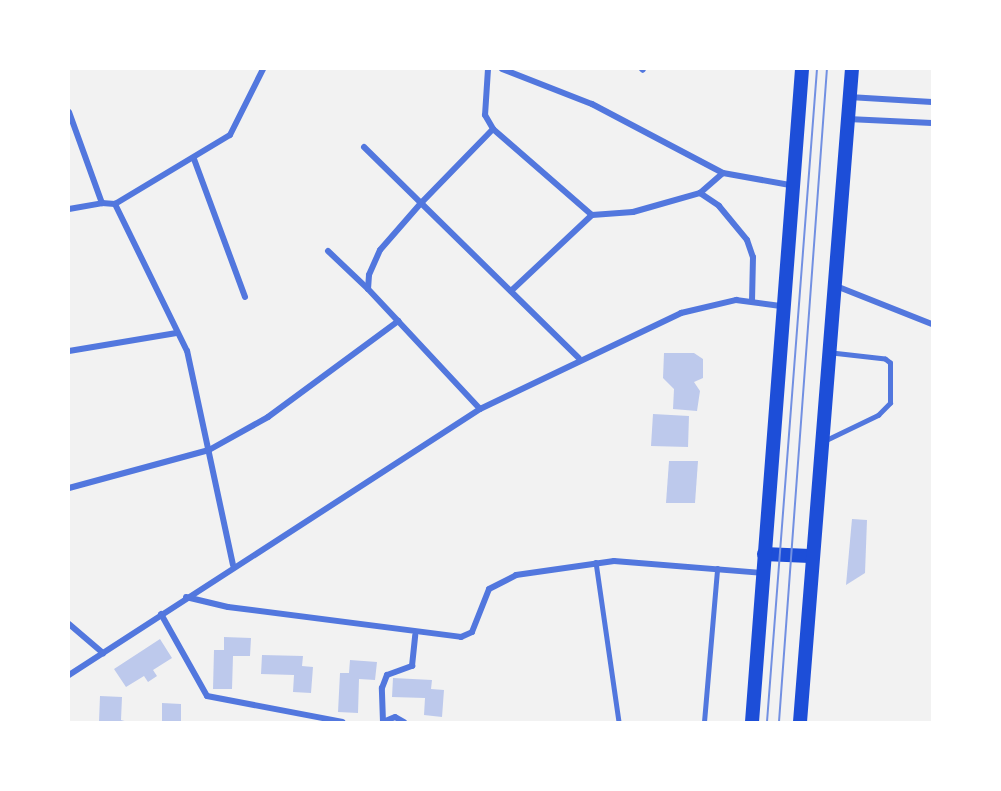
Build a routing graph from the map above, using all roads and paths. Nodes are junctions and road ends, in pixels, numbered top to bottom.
1 (263, 69) edge
2 (488, 69) edge
3 (502, 69) edge
4 (852, 69) edge
5 (798, 71) edge
6 (849, 97) junction
7 (932, 102) edge
8 (69, 112) edge
9 (848, 119) junction
10 (932, 123) edge
11 (493, 129) junction
12 (364, 147) dead end
13 (194, 159) junction
14 (723, 173) junction
15 (790, 185) junction
16 (700, 193) junction
17 (421, 202) junction
18 (102, 203) junction
19 (115, 204) junction
20 (69, 209) edge
21 (592, 215) junction
22 (328, 251) dead end
23 (832, 284) junction
24 (368, 289) junction
25 (511, 291) junction
26 (244, 297) dead end
27 (752, 301) junction
28 (781, 306) junction
29 (398, 321) junction
30 (932, 324) edge
31 (177, 333) junction
32 (69, 351) edge
33 (826, 353) junction
34 (579, 358) junction
35 (480, 408) junction
36 (819, 443) junction
37 (209, 450) junction
38 (69, 488) edge
39 (764, 554) junction
40 (810, 556) junction
41 (596, 562) junction
42 (233, 565) junction
43 (717, 570) junction
44 (762, 573) junction
45 (186, 597) junction
46 (161, 614) junction
47 (69, 624) edge
48 (415, 634) junction
49 (103, 653) junction
50 (69, 675) edge
51 (343, 722) edge
52 (384, 722) edge
53 (405, 722) edge
54 (619, 722) edge
55 (705, 722) edge
56 (752, 722) edge
57 (800, 722) edge

1 - 13 street
2 - 11 street
3 - 14 street
4 - 6 main road
5 - 15 main road
6 - 7 street
6 - 9 main road
8 - 18 street
9 - 10 street
9 - 23 main road
11 - 17 street
11 - 21 street
12 - 17 street
13 - 19 street
13 - 26 street
14 - 15 street
14 - 16 street
15 - 28 main road
16 - 21 street
16 - 27 street
17 - 24 street
17 - 25 street
18 - 19 street
18 - 20 street
19 - 31 street
21 - 25 street
22 - 24 street
23 - 30 street
23 - 33 main road
24 - 29 street
25 - 34 street
27 - 28 street
27 - 34 street
28 - 39 main road
29 - 35 street
29 - 37 street
31 - 32 street
31 - 37 street
33 - 36 main road
33 - 36 lane
34 - 35 street
35 - 42 street
36 - 40 main road
37 - 38 street
37 - 42 street
39 - 40 main road
39 - 44 main road
40 - 57 main road
41 - 43 street
41 - 48 street
41 - 54 lane
42 - 45 street
43 - 44 street
43 - 55 lane
44 - 56 main road
45 - 46 street
45 - 48 street
46 - 49 street
46 - 51 street
47 - 49 street
48 - 52 street
49 - 50 street
52 - 53 street

